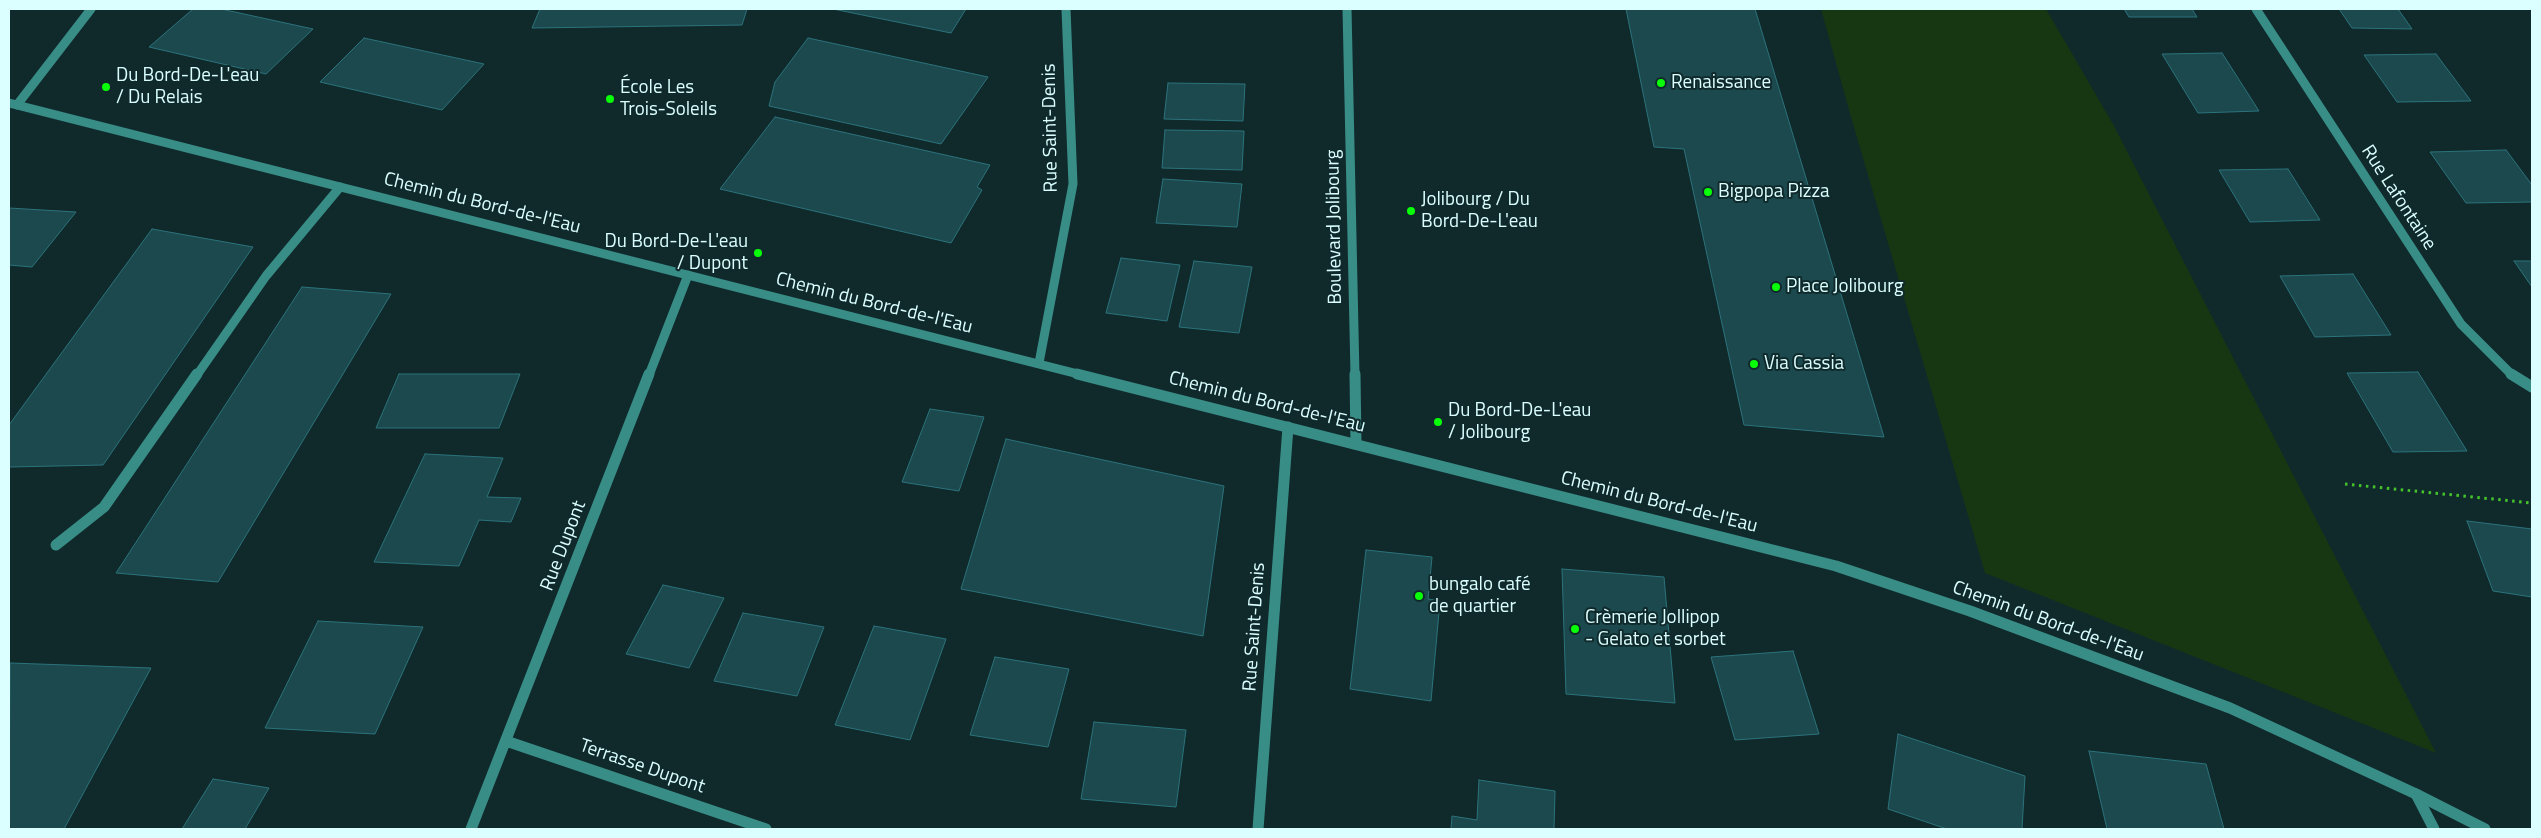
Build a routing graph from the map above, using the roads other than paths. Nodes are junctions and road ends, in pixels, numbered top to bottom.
1 (91, 9) edge
2 (1066, 9) edge
3 (1347, 9) edge
4 (2256, 9) edge
5 (13, 104) edge
6 (340, 187) junction
7 (688, 275) junction
8 (1039, 363) junction
9 (2532, 387) edge
10 (1288, 427) junction
11 (1356, 444) junction
12 (56, 545) dead end
13 (506, 741) junction
14 (2416, 794) junction
15 (471, 829) edge
16 (766, 829) edge
17 (1258, 829) edge
18 (2434, 829) edge
19 (2485, 829) edge

1 - 5 street
2 - 8 street, Rue Saint-Denis
3 - 11 street, Boulevard Jolibourg
4 - 9 street, Rue Lafontaine
5 - 6 street, Chemin du Bord-de-l'Eau
6 - 7 street, Chemin du Bord-de-l'Eau
6 - 12 street
7 - 8 street, Chemin du Bord-de-l'Eau
7 - 13 street, Rue Dupont
8 - 10 street, Chemin du Bord-de-l'Eau
10 - 11 street, Chemin du Bord-de-l'Eau
10 - 17 street, Rue Saint-Denis
11 - 14 street, Chemin du Bord-de-l'Eau
13 - 15 street, Rue Dupont
13 - 16 street, Terrasse Dupont
14 - 18 street
14 - 19 street, Chemin du Bord-de-l'Eau

